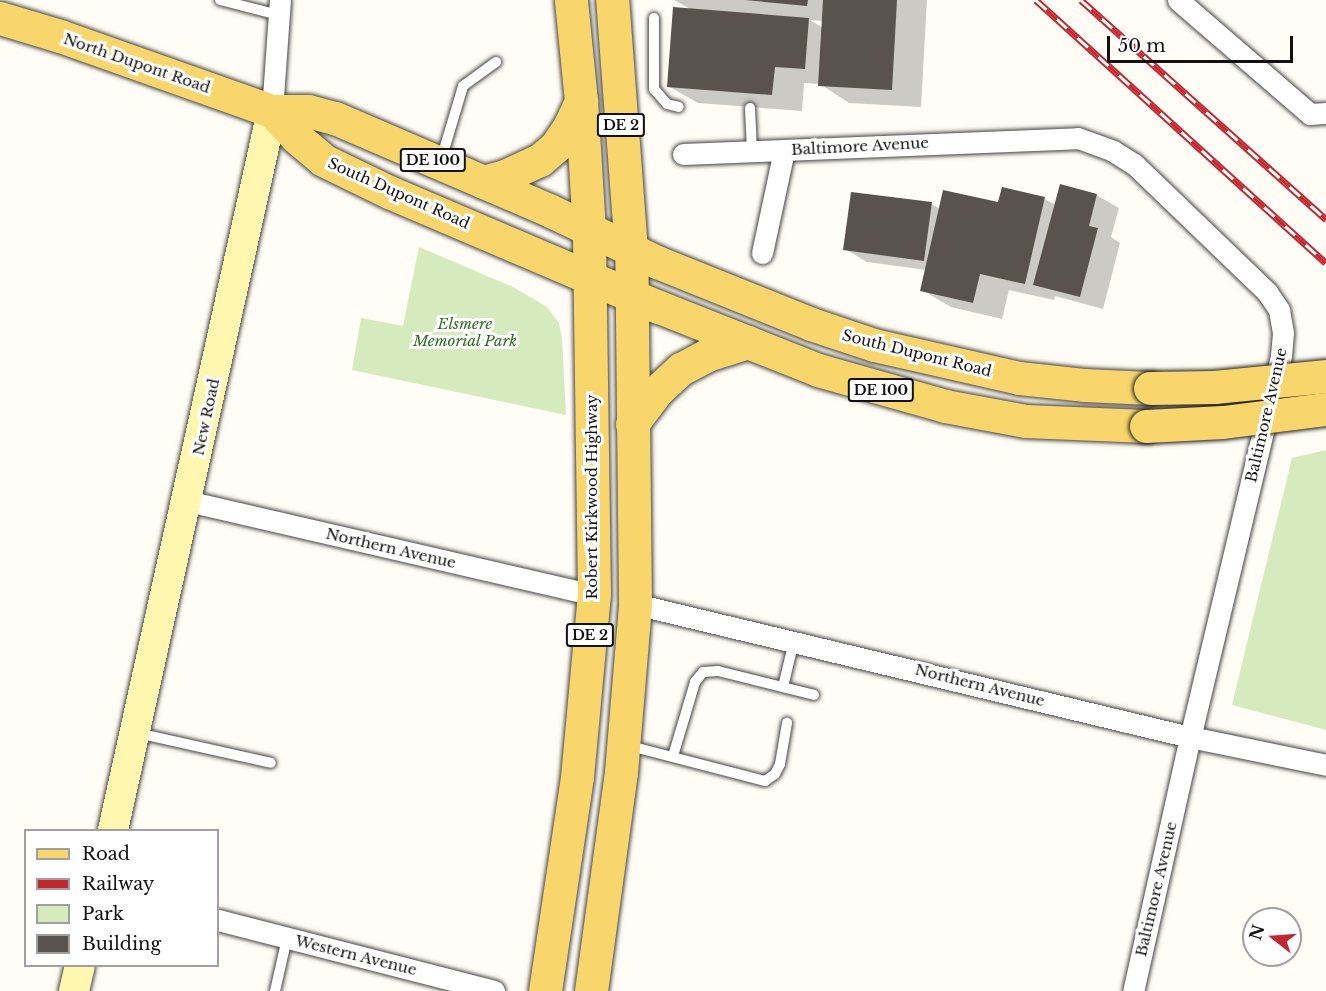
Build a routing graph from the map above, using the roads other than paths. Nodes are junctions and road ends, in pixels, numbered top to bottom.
1 (220, 0) edge
2 (571, 0) edge
3 (612, 0) edge
4 (1178, 0) edge
5 (280, 8) edge
6 (0, 18) edge
7 (654, 18) dead end
8 (496, 62) dead end
9 (581, 101) junction
10 (679, 107) dead end
11 (750, 108) dead end
12 (272, 111) junction
13 (1318, 113) edge
14 (784, 150) junction
15 (752, 152) junction
16 (683, 154) dead end
17 (440, 163) junction
18 (483, 182) junction
19 (589, 230) junction
20 (631, 250) junction
21 (762, 253) dead end
22 (589, 277) junction
23 (630, 294) junction
24 (748, 342) junction
25 (1326, 376) edge
26 (1326, 409) edge
27 (632, 424) junction
28 (187, 501) junction
29 (594, 595) junction
30 (635, 604) junction
31 (794, 640) junction
32 (783, 687) junction
33 (814, 695) dead end
34 (787, 723) dead end
35 (135, 732) junction
36 (1190, 737) junction
37 (623, 744) junction
38 (673, 756) junction
39 (271, 763) dead end
40 (1326, 765) edge
41 (113, 829) edge
42 (568, 845) junction
43 (219, 920) edge
44 (287, 938) junction
45 (80, 967) edge
46 (74, 991) edge
47 (275, 991) edge
48 (494, 991) edge
49 (545, 991) edge
50 (572, 991) edge
51 (591, 991) edge
52 (1133, 991) edge

1 - 5 lane
2 - 9 main road, Robert Kirkwood Highway / DE 2
3 - 20 main road, DE 2
4 - 13 street
5 - 12 street, New Road
6 - 12 main road, North Dupont Road / DE 100
7 - 10 lane
8 - 17 lane
9 - 18 main road
9 - 19 main road, Robert Kirkwood Highway / DE 2
11 - 15 lane
12 - 17 main road, South Dupont Road / DE 100
12 - 22 main road, South Dupont Road / DE 100
12 - 28 street, New Road
14 - 15 street, Baltimore Avenue
14 - 21 street
14 - 36 street, Baltimore Avenue
15 - 16 street, Baltimore Avenue
17 - 18 main road, South Dupont Road / DE 100
18 - 19 main road, South Dupont Road / DE 100
19 - 20 main road, South Dupont Road / DE 100
19 - 22 main road, Robert Kirkwood Highway / DE 2
20 - 23 main road, DE 2
20 - 25 main road, South Dupont Road / DE 100, bridge
22 - 23 main road, South Dupont Road / DE 100
22 - 29 main road, Robert Kirkwood Highway / DE 2
23 - 24 main road, South Dupont Road / DE 100
23 - 27 main road, DE 2
24 - 26 main road, South Dupont Road / DE 100, bridge
24 - 27 main road
27 - 30 main road, DE 2
28 - 29 street, Northern Avenue
28 - 35 street, New Road
29 - 42 main road, Robert Kirkwood Highway / DE 2
30 - 31 street, Northern Avenue
30 - 37 main road, DE 2
31 - 32 lane
31 - 36 street, Northern Avenue
32 - 33 lane
32 - 38 lane
34 - 38 lane
35 - 39 lane
35 - 41 street, New Road
36 - 40 street, Northern Avenue
36 - 52 street, Baltimore Avenue
37 - 38 lane
37 - 51 main road, DE 2
42 - 49 main road, Robert Kirkwood Highway / DE 2
42 - 50 main road
43 - 44 street, Western Avenue
44 - 47 lane
44 - 48 street, Western Avenue
45 - 46 street

